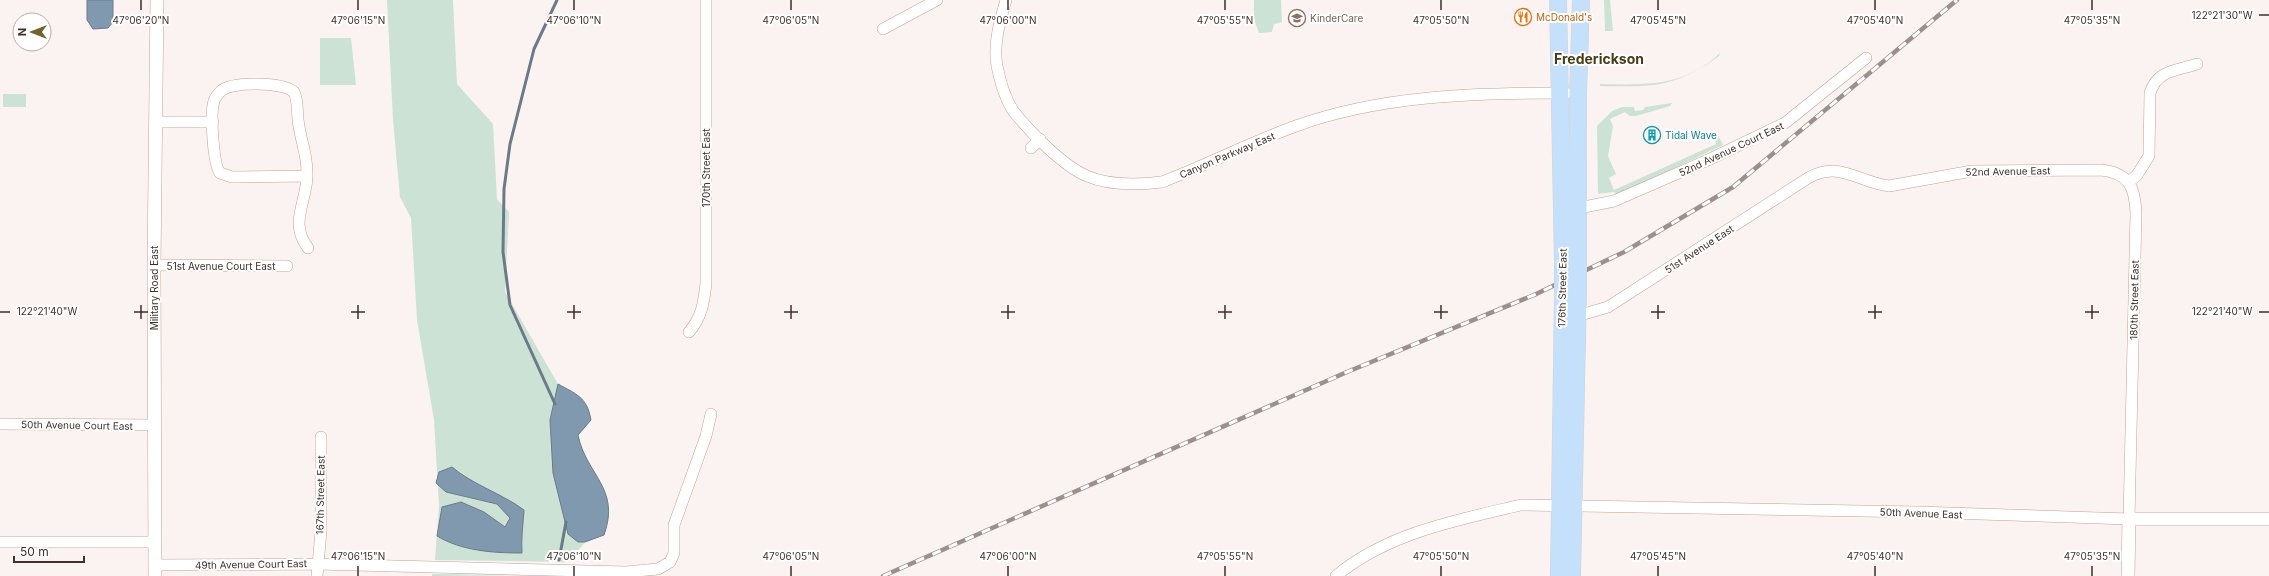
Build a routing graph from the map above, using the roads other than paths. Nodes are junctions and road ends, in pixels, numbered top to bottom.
1 (157, 0) edge
2 (706, 0) edge
3 (937, 0) edge
4 (1006, 0) edge
5 (1558, 0) edge
6 (1581, 0) edge
7 (883, 29) dead end
8 (1866, 58) dead end
9 (2197, 64) dead end
10 (1559, 93) junction
11 (1578, 93) junction
12 (157, 122) junction
13 (214, 122) junction
14 (1040, 139) junction
15 (1031, 148) dead end
16 (1817, 173) joint
17 (307, 176) junction
18 (2129, 182) junction
19 (1579, 208) junction
20 (308, 248) dead end
21 (1571, 260) junction
22 (154, 266) junction
23 (287, 266) dead end
24 (1570, 292) junction
25 (1577, 316) junction
26 (689, 332) dead end
27 (711, 414) dead end
28 (0, 424) edge
29 (154, 425) junction
30 (321, 437) dead end
31 (1567, 505) junction
32 (2128, 519) junction
33 (2269, 519) edge
34 (0, 542) edge
35 (155, 542) junction
36 (317, 564) junction
37 (155, 571) edge
38 (317, 576) edge
39 (1336, 576) edge
40 (1559, 576) edge
41 (1572, 576) edge
42 (2128, 576) edge

1 - 12 street, Military Road East
2 - 26 street, 170th Street East
3 - 7 street
4 - 14 street, Canyon Parkway East
5 - 10 main road, 176th Street East
6 - 11 main road, 176th Street East
8 - 19 street, 52nd Avenue Court East
9 - 18 street
10 - 11 street, Canyon Parkway East
10 - 14 street, Canyon Parkway East
10 - 21 main road, 176th Street East
11 - 19 main road, 176th Street East
12 - 13 street
12 - 22 street, Military Road East
13 - 17 street
13 - 17 street
14 - 15 street
16 - 18 street, 52nd Avenue East
16 - 25 street, 51st Avenue East
17 - 20 street
18 - 32 street, 180th Street East
19 - 21 main road, 176th Street East
21 - 24 main road, 176th Street East, bridge
22 - 23 street, 51st Avenue Court East
22 - 29 street, Military Road East
24 - 25 main road, 176th Street East
24 - 31 main road, 176th Street East
25 - 31 main road, 176th Street East
27 - 36 street, 49th Avenue Court East
28 - 29 street, 50th Avenue Court East
29 - 35 street, Military Road East
30 - 36 street, 167th Street East
31 - 32 street, 50th Avenue East
31 - 39 street
31 - 40 main road, 176th Street East
31 - 41 main road, 176th Street East
32 - 33 street, 50th Avenue East
32 - 42 street, 180th Street East
34 - 35 street
35 - 37 street, Military Road East
36 - 37 street, 49th Avenue Court East
36 - 38 street, 167th Street East

